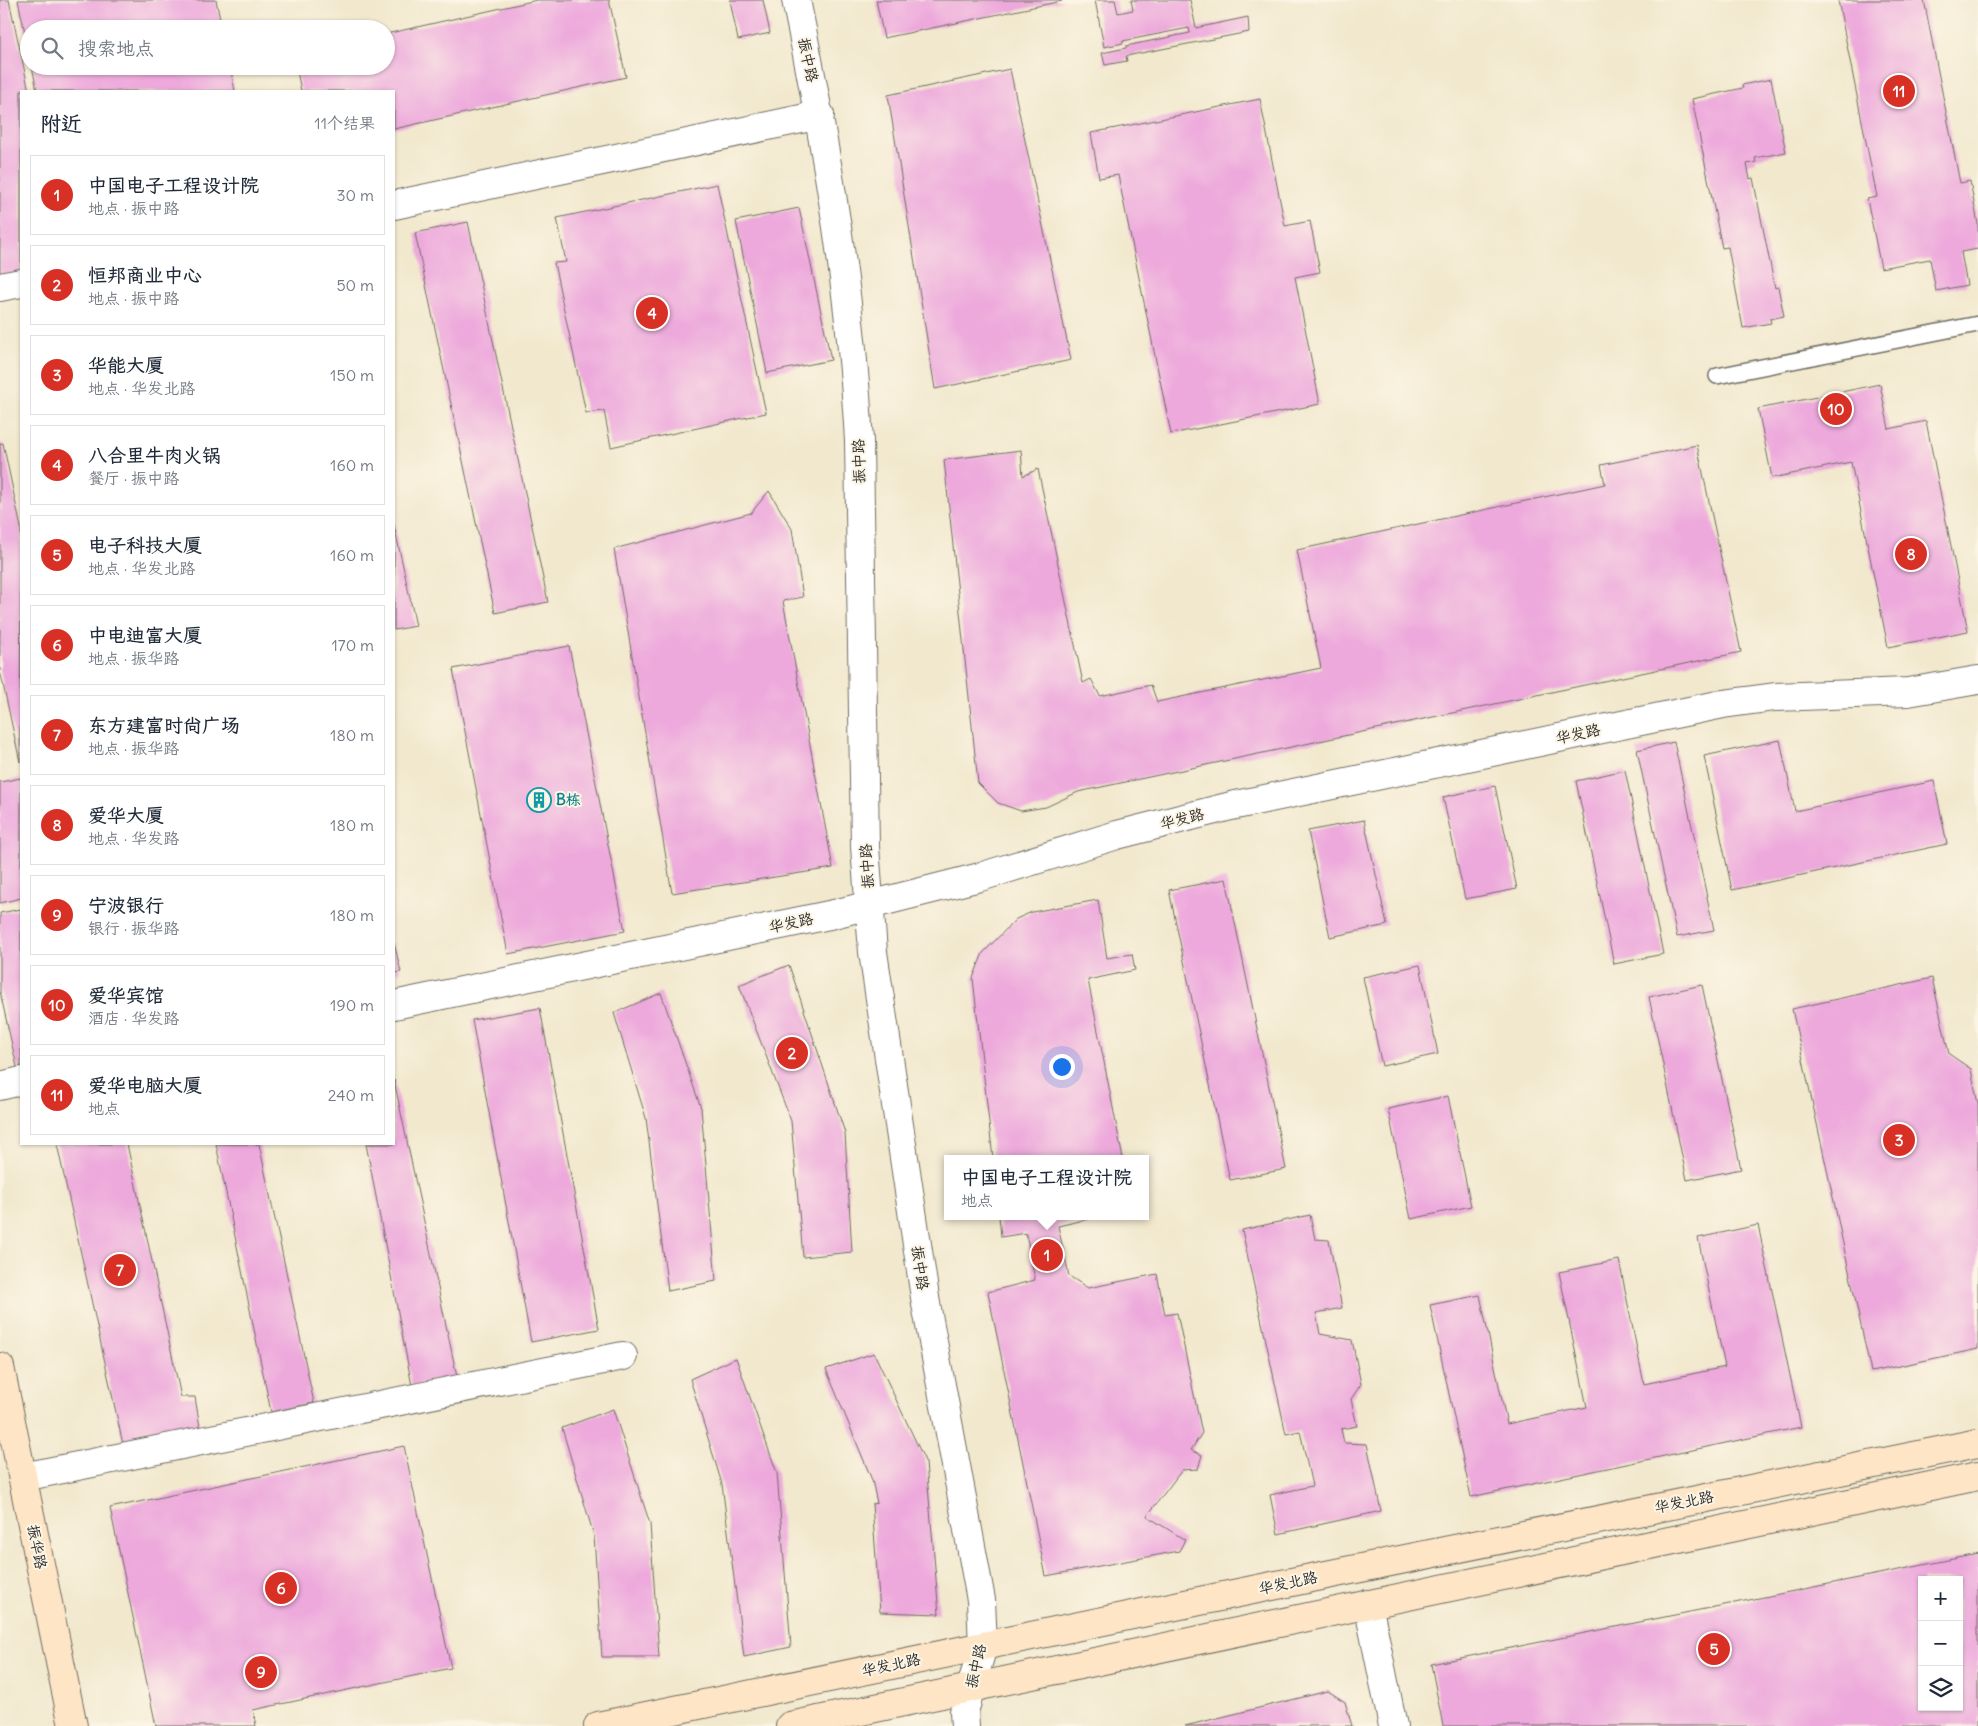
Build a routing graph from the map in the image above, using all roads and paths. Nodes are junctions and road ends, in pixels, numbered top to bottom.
1 (796, 0) edge
2 (820, 115) junction
3 (395, 204) edge
4 (20, 283) edge
5 (0, 287) edge
6 (1978, 324) edge
7 (1717, 376) dead end
8 (1978, 680) edge
9 (869, 906) junction
10 (395, 1005) edge
11 (20, 1081) edge
12 (0, 1086) edge
13 (623, 1356) dead end
14 (0, 1367) edge
15 (1978, 1443) edge
16 (1978, 1476) edge
17 (23, 1477) junction
18 (1368, 1604) junction
19 (982, 1646) junction
20 (972, 1688) junction
21 (73, 1726) edge
22 (598, 1726) edge
23 (790, 1726) edge
24 (965, 1726) edge
25 (1393, 1726) edge

1 - 2 street, 振中路
2 - 3 street
2 - 9 street, 振中路
4 - 5 street
6 - 7 lane
8 - 9 street, 华发路
9 - 10 street, 华发路
9 - 19 street, 振中路
11 - 12 street
13 - 17 street
14 - 17 main road, 振华路
15 - 19 main road, 华发北路
16 - 18 main road
17 - 21 main road, 振华路
18 - 20 main road
18 - 25 street
19 - 20 street, 振中路
19 - 22 main road, 华发北路
20 - 23 main road
20 - 24 street, 振中路

